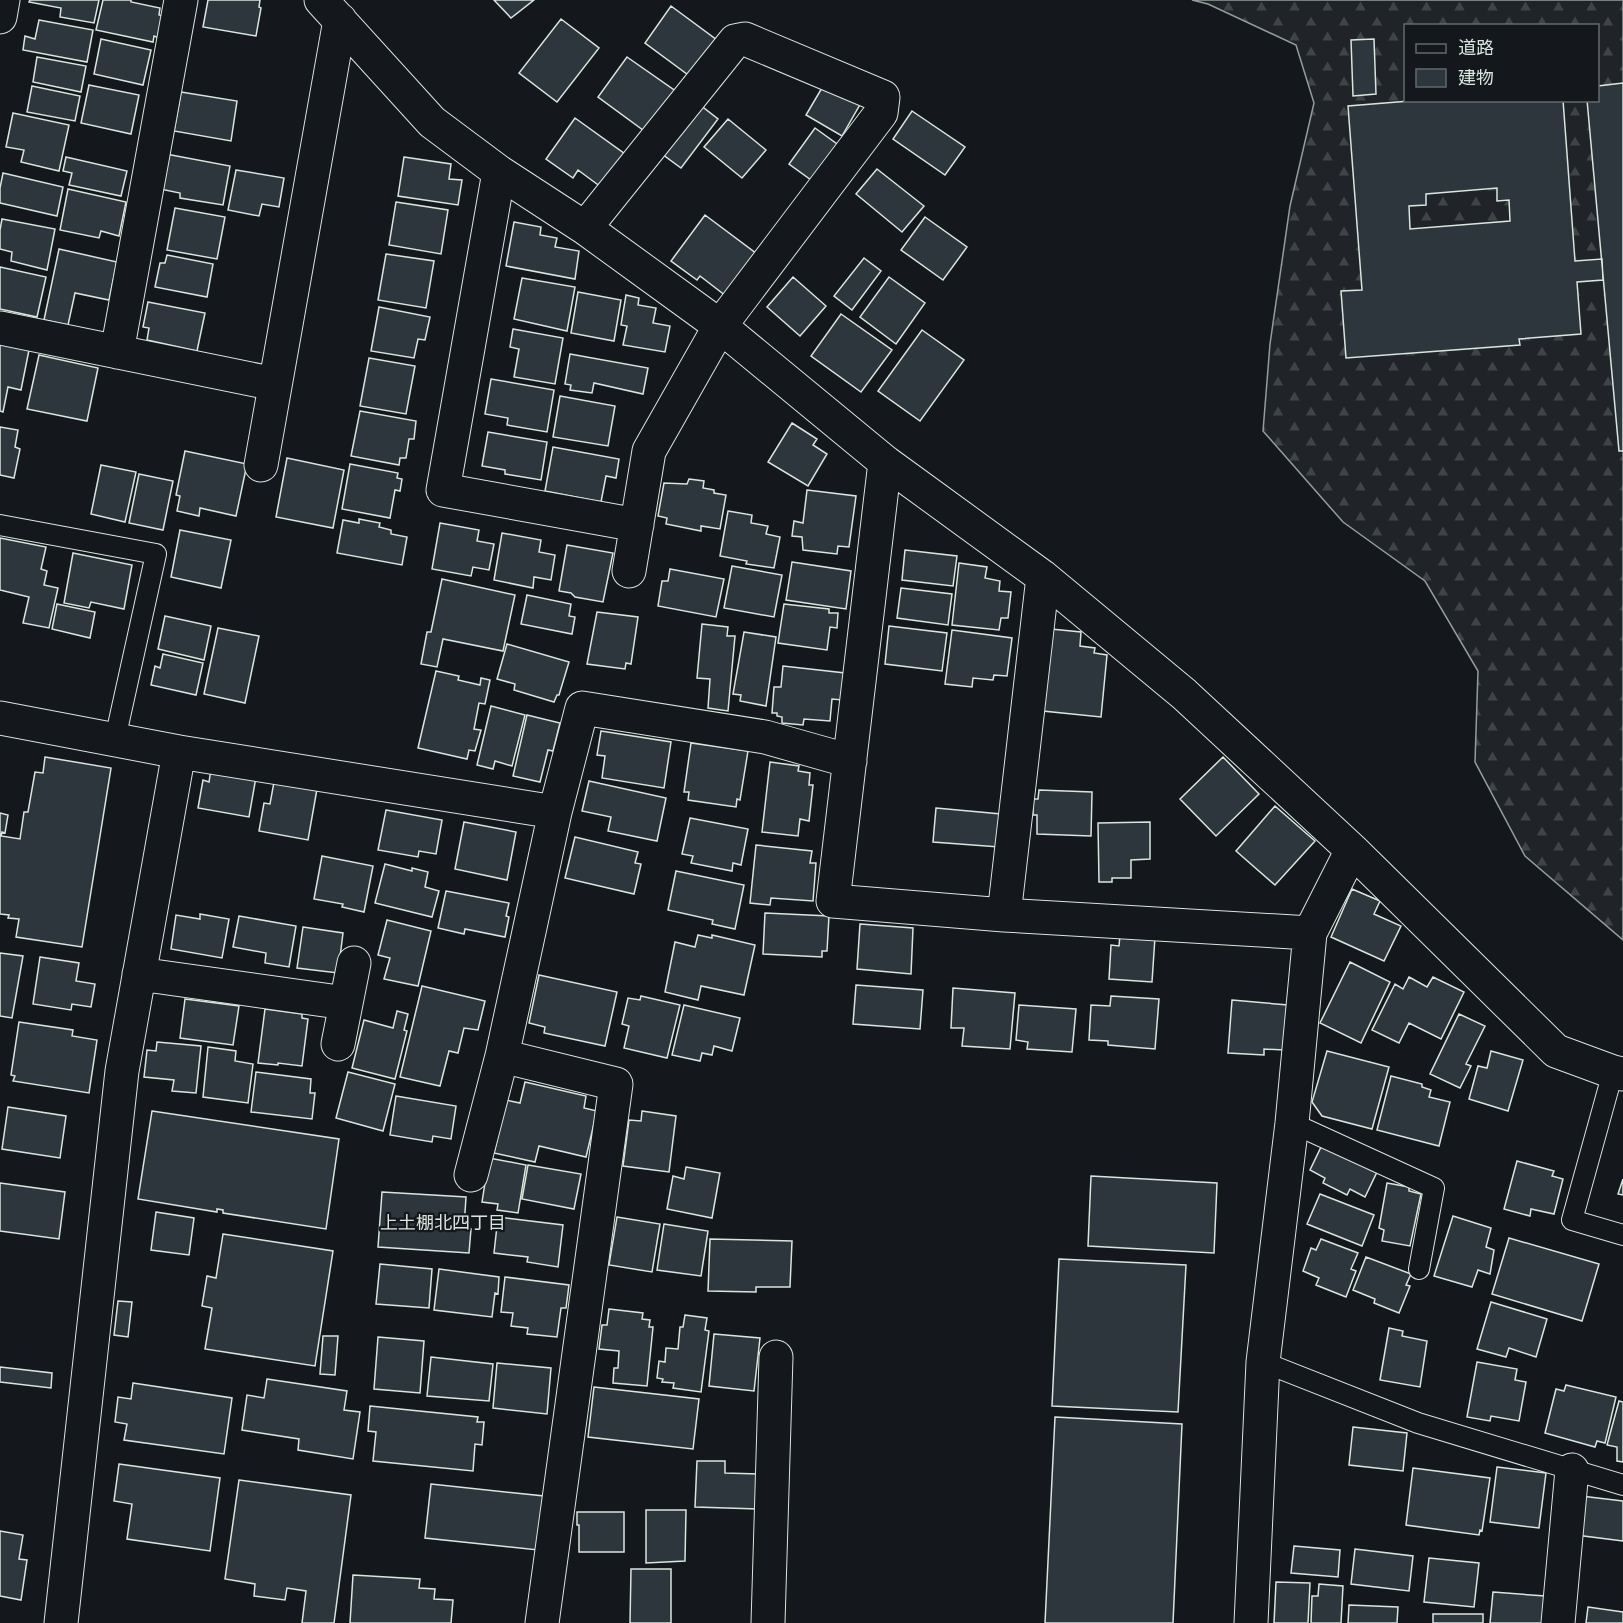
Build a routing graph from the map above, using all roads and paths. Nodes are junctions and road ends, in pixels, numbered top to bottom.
1 (3, 0) edge
2 (181, 0) edge
3 (330, 10) edge
4 (0, 16) edge
5 (499, 172) junction
6 (585, 228) junction
7 (720, 326) junction
8 (0, 328) edge
9 (117, 352) junction
10 (275, 384) junction
11 (885, 462) junction
12 (261, 465) dead end
13 (0, 525) edge
14 (637, 525) junction
15 (629, 572) dead end
16 (1042, 577) junction
17 (0, 718) edge
18 (115, 739) junction
19 (179, 752) junction
20 (850, 762) junction
21 (555, 812) junction
22 (1353, 849) junction
23 (1004, 915) junction
24 (1310, 933) junction
25 (354, 963) dead end
26 (139, 974) junction
27 (346, 1003) junction
28 (338, 1044) dead end
29 (502, 1056) junction
30 (1618, 1073) edge
31 (1292, 1123) junction
32 (471, 1175) dead end
33 (1623, 1235) edge
34 (1419, 1269) dead end
35 (776, 1357) dead end
36 (1263, 1362) junction
37 (1572, 1470) junction
38 (1623, 1485) edge
39 (61, 1623) edge
40 (542, 1623) edge
41 (768, 1623) edge
42 (1251, 1623) edge
43 (1558, 1623) edge

1 - 4 street
2 - 9 street
3 - 5 street
3 - 10 street
5 - 6 street
5 - 14 street
6 - 7 street
6 - 7 street
7 - 11 street
7 - 14 street
8 - 9 street
9 - 10 street
10 - 12 street
11 - 16 street
11 - 20 street
13 - 18 lane
14 - 15 street
16 - 22 street
16 - 23 street
17 - 18 street
18 - 19 street
19 - 21 street
19 - 26 street
20 - 21 street
20 - 23 street
21 - 29 street
22 - 24 street
22 - 30 street
23 - 24 street
24 - 31 street
25 - 27 street
26 - 27 street
26 - 39 street
27 - 28 street
29 - 32 street
29 - 40 street
30 - 33 lane
31 - 34 lane
31 - 36 street
35 - 41 street
36 - 37 lane
36 - 42 street
37 - 38 lane
37 - 43 street

